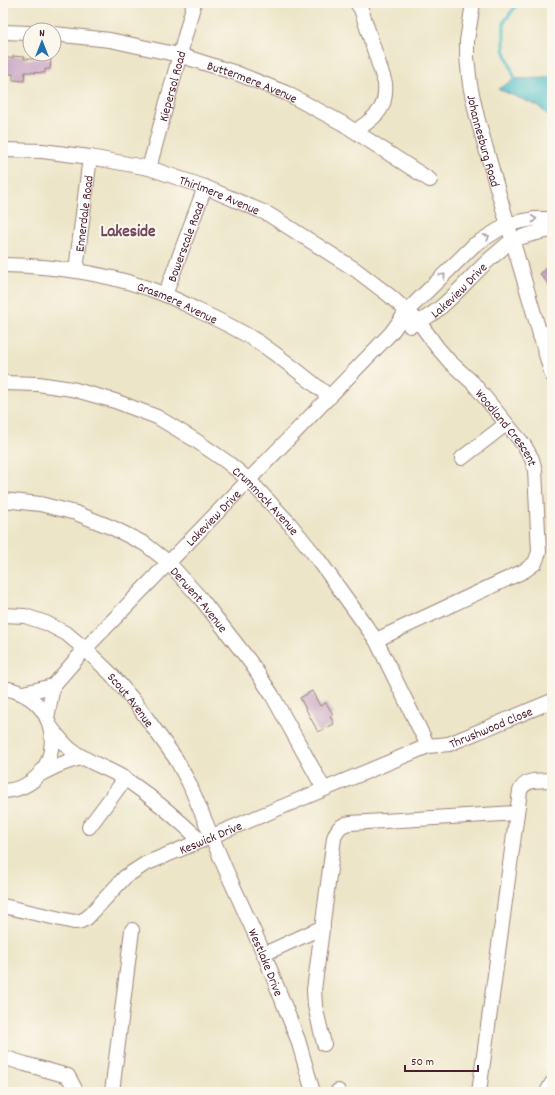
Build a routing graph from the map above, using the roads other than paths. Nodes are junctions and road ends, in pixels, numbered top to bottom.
1 (194, 3) edge
2 (357, 3) edge
3 (473, 3) edge
4 (3, 32) edge
5 (22, 33) edge
6 (62, 35) edge
7 (179, 55) junction
8 (356, 131) junction
9 (3, 150) edge
10 (90, 157) junction
11 (148, 168) junction
12 (430, 180) dead end
13 (205, 187) junction
14 (552, 219) edge
15 (512, 223) junction
16 (552, 230) edge
17 (516, 239) junction
18 (461, 258) junction
19 (3, 265) edge
20 (76, 270) junction
21 (476, 271) junction
22 (165, 295) junction
23 (407, 311) junction
24 (419, 322) junction
25 (391, 333) junction
26 (548, 337) edge
27 (552, 375) edge
28 (3, 383) edge
29 (330, 397) junction
30 (506, 424) junction
31 (462, 458) dead end
32 (249, 480) junction
33 (3, 500) edge
34 (168, 562) junction
35 (3, 615) edge
36 (376, 640) junction
37 (85, 648) junction
38 (53, 686) junction
39 (3, 688) edge
40 (22, 693) junction
41 (552, 701) edge
42 (49, 722) junction
43 (428, 746) junction
44 (84, 758) junction
45 (39, 774) junction
46 (125, 779) junction
47 (552, 780) edge
48 (324, 789) junction
49 (3, 791) edge
50 (517, 813) junction
51 (89, 827) dead end
52 (206, 839) junction
53 (3, 906) edge
54 (323, 927) junction
55 (132, 930) dead end
56 (264, 954) junction
57 (324, 1044) dead end
58 (3, 1056) edge
59 (552, 1083) edge
60 (74, 1092) edge
61 (112, 1092) edge
62 (313, 1092) edge
63 (479, 1092) edge
64 (547, 1092) edge

1 - 7 street, Kiepersol Road
2 - 8 street
3 - 15 street, Johannesburg Road
4 - 5 street
6 - 7 street, Buttermere Avenue
7 - 8 street, Buttermere Avenue
7 - 11 street, Kiepersol Road
8 - 12 street, Buttermere Avenue
9 - 10 street, Thirlmere Avenue
10 - 11 street, Thirlmere Avenue
10 - 20 street, Ennerdale Road
11 - 13 street, Thirlmere Avenue
13 - 22 street, Bowerscale Road
13 - 23 street, Thirlmere Avenue
15 -> 14 street
15 - 17 street, Johannesburg Road
18 -> 15 street, Lakeview Drive
16 - 17 street
17 - 21 street, Lakeview Drive
17 - 26 street, Johannesburg Road
18 - 21 street
23 -> 18 street, Lakeview Drive
19 - 20 street, Grasmere Avenue
20 - 22 street, Grasmere Avenue
21 - 24 street, Lakeview Drive
22 - 29 street, Grasmere Avenue
23 - 24 street, Woodland Crescent
23 - 25 street, Lakeview Drive
24 - 25 street, Lakeview Drive
24 - 30 street, Woodland Crescent
25 - 29 street, Lakeview Drive
26 - 27 street, Johannesburg Road
28 - 32 street, Crummock Avenue
29 - 32 street, Lakeview Drive
30 - 31 street
30 - 36 street, Woodland Crescent
32 - 34 street, Lakeview Drive
32 - 36 street, Crummock Avenue
33 - 34 street, Derwent Avenue
34 - 37 street, Lakeview Drive
34 - 48 street, Derwent Avenue
35 - 37 street, Scout Avenue
36 - 43 street, Crummock Avenue
37 - 38 street, Lakeview Drive
37 - 52 street, Scout Avenue
38 - 40 street
38 - 42 street, Lakeview Drive
39 - 40 street
40 - 42 street, Westlake Drive
41 - 43 street, Thrushwood Close
42 - 44 street, Westlake Drive
42 - 45 street, Lakeview Drive
43 - 48 street, Keswick Drive
44 - 45 street
44 - 46 street, Westlake Drive
45 - 49 street
46 - 51 street
46 - 52 street, Westlake Drive
47 - 50 street
48 - 52 street, Keswick Drive
50 - 54 street
50 - 63 street
52 - 53 street, Keswick Drive
52 - 56 street, Westlake Drive
54 - 56 street
54 - 57 street
55 - 61 street
56 - 62 street, Westlake Drive
58 - 60 street
59 - 64 street

